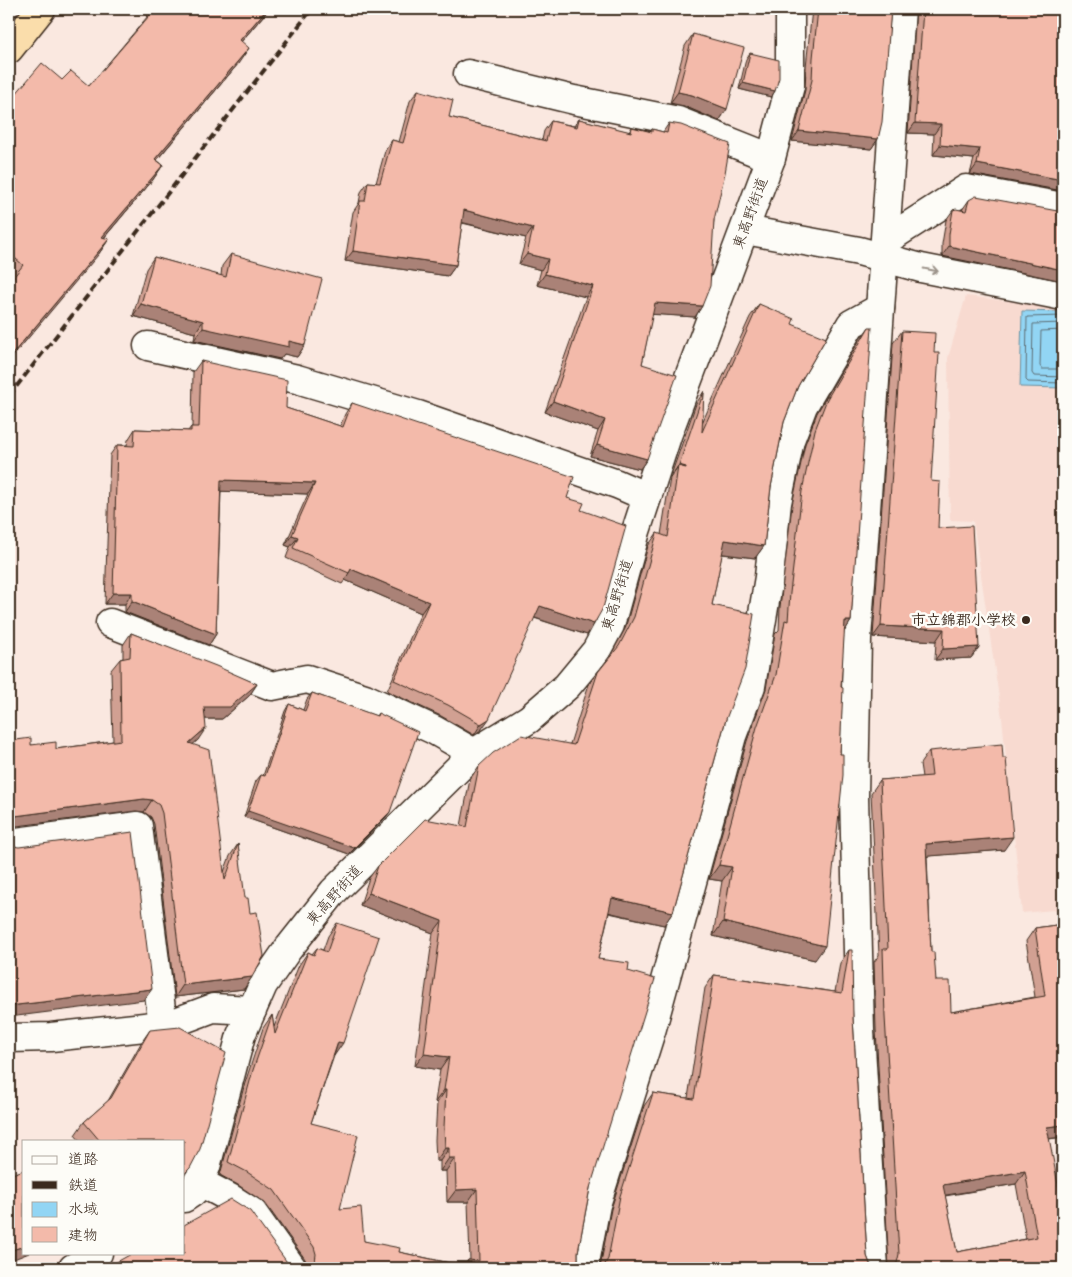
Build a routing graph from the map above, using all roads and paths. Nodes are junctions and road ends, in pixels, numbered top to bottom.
1 (41, 9) edge
2 (790, 9) edge
3 (901, 9) edge
4 (9, 49) edge
5 (468, 74) dead end
6 (770, 158) junction
7 (1063, 207) edge
8 (744, 230) junction
9 (884, 249) junction
10 (1063, 296) edge
11 (880, 308) junction
12 (148, 346) dead end
13 (647, 497) junction
14 (110, 623) dead end
15 (474, 754) junction
16 (9, 842) edge
17 (252, 1010) junction
18 (163, 1024) junction
19 (9, 1038) edge
20 (191, 1190) edge
21 (96, 1254) edge
22 (73, 1268) edge
23 (292, 1268) edge
24 (584, 1268) edge
25 (874, 1268) edge

1 - 4 highway
2 - 6 street, 東高野街道
3 - 9 street
5 - 6 street
6 - 8 street, 東高野街道
7 - 9 street
8 - 9 street
8 - 13 street, 東高野街道
9 -> 10 street
9 - 11 street
11 - 24 street
11 - 25 street
12 - 13 street
13 - 15 street, 東高野街道
14 - 15 street
15 - 17 street, 東高野街道
16 - 18 street
17 - 18 street
17 - 20 street, 東高野街道
18 - 19 street
20 - 23 street
21 - 22 street

